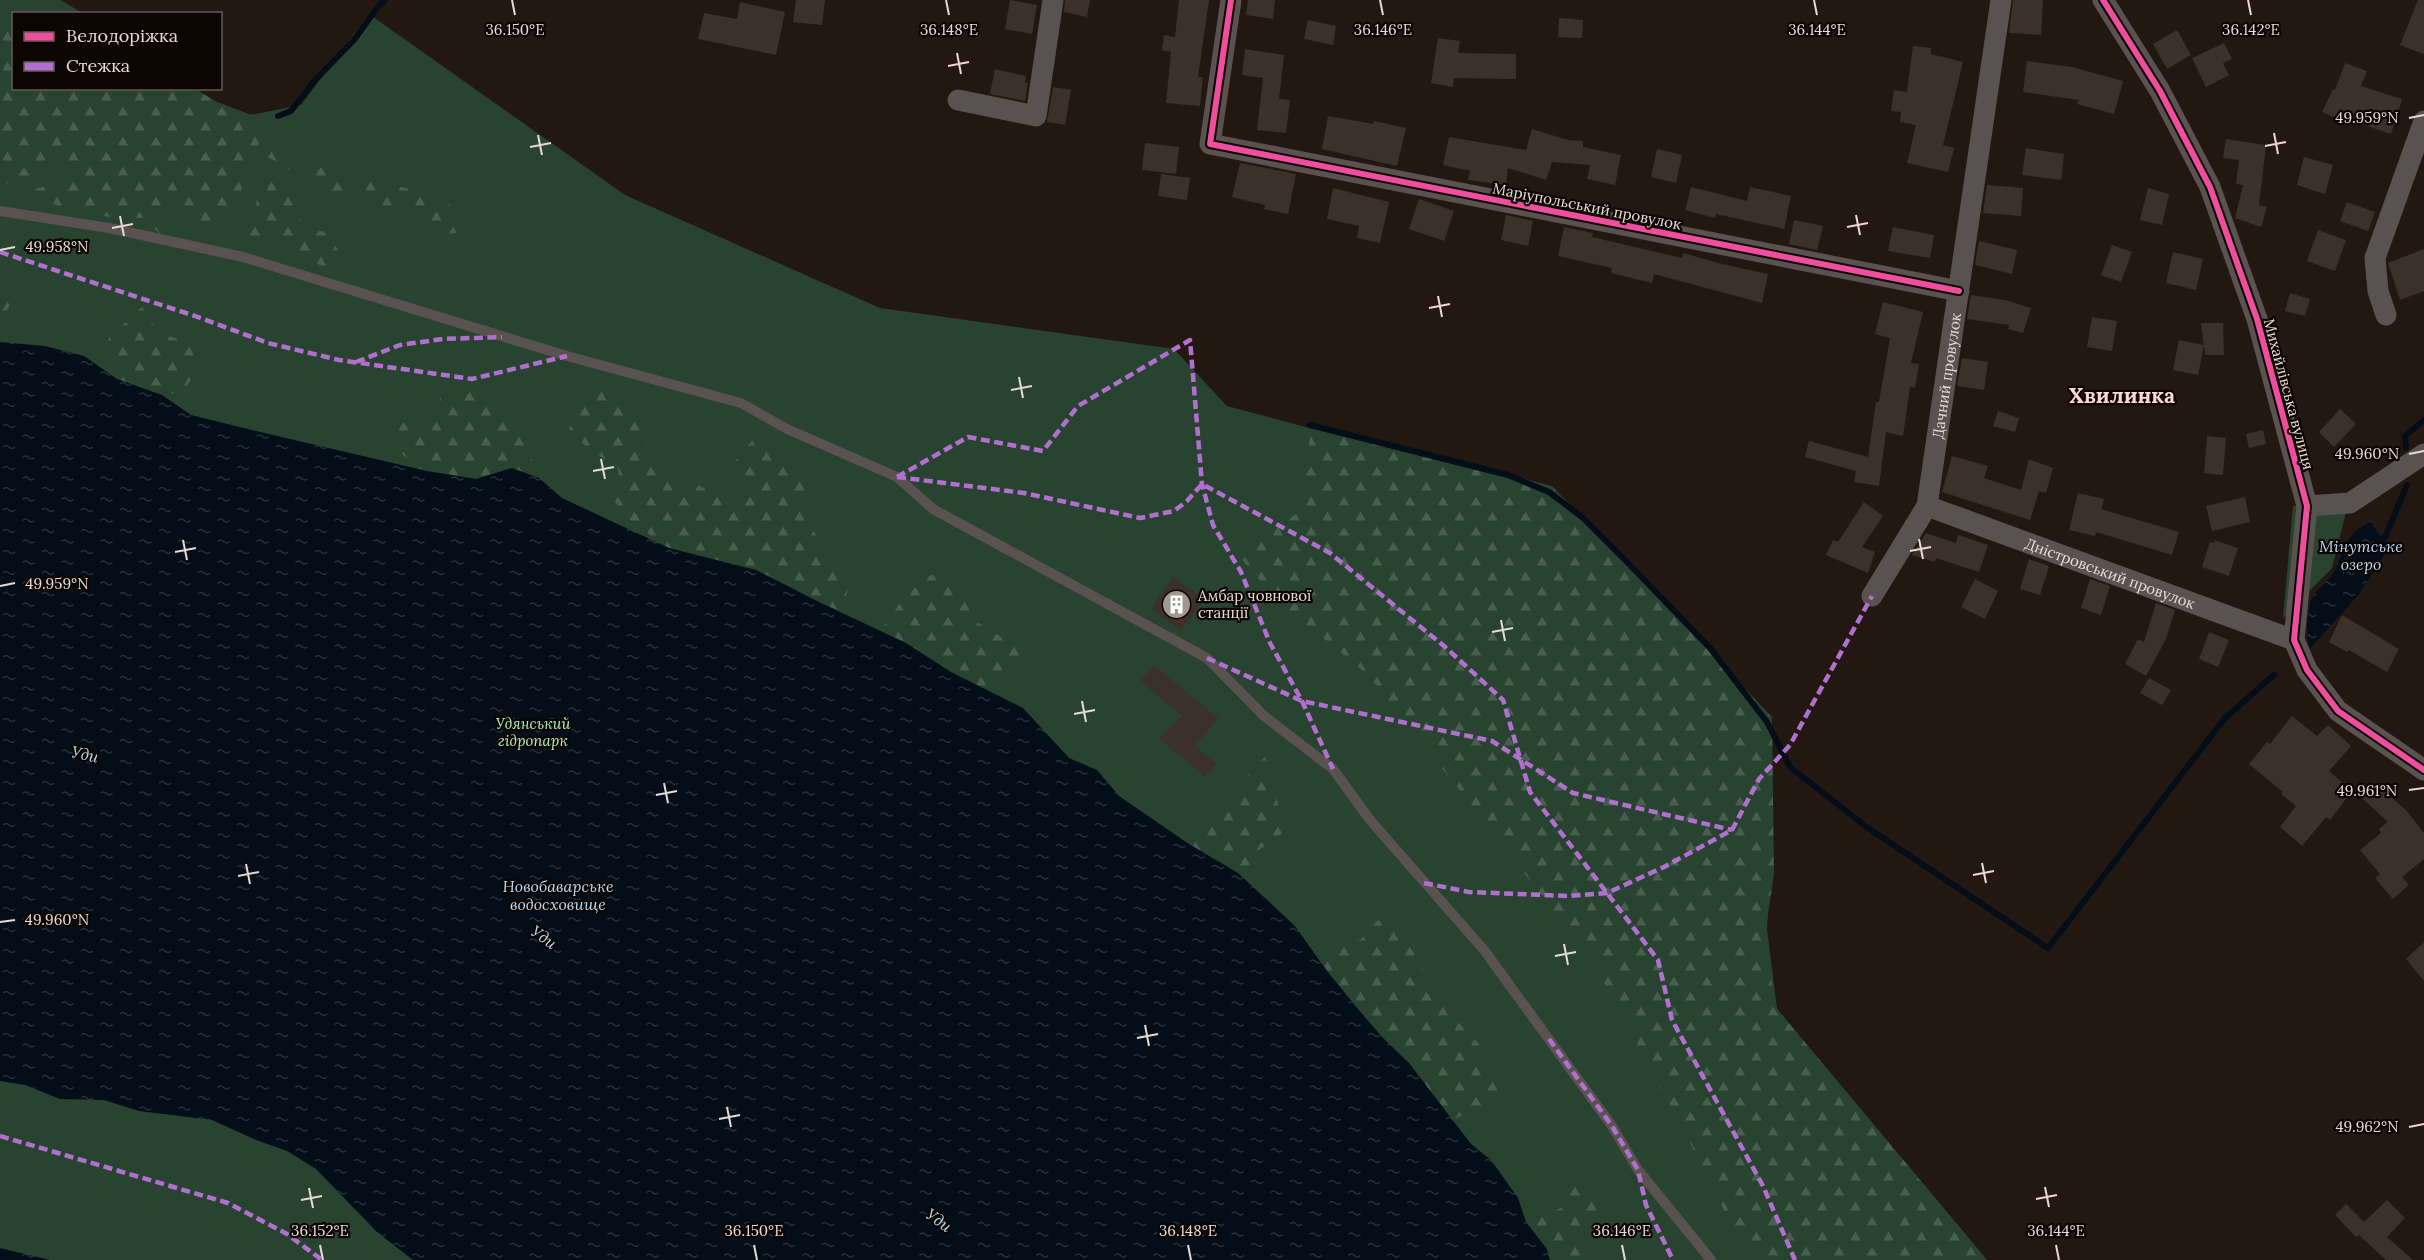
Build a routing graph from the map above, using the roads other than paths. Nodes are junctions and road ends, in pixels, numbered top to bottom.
1 (1053, 0) edge
2 (1231, 0) edge
3 (2001, 0) edge
4 (2103, 0) edge
5 (958, 100) dead end
6 (2424, 121) edge
7 (0, 211) edge
8 (1959, 291) junction
9 (2386, 315) dead end
10 (2424, 454) edge
11 (1927, 506) junction
12 (2307, 506) junction
13 (1872, 596) dead end
14 (2294, 640) junction
15 (2424, 770) edge
16 (1711, 1260) edge

1 - 5 street
2 - 8 street, Маріупольський провулок
3 - 8 street, Дачний провулок
4 - 12 street, Михайлівська вулиця
6 - 9 street
7 - 16 lane
8 - 11 street, Дачний провулок
10 - 12 street
11 - 13 street, Дачний провулок
11 - 14 street, Дністровський провулок
12 - 14 street, Михайлівська вулиця
14 - 15 street, Михайлівська вулиця

